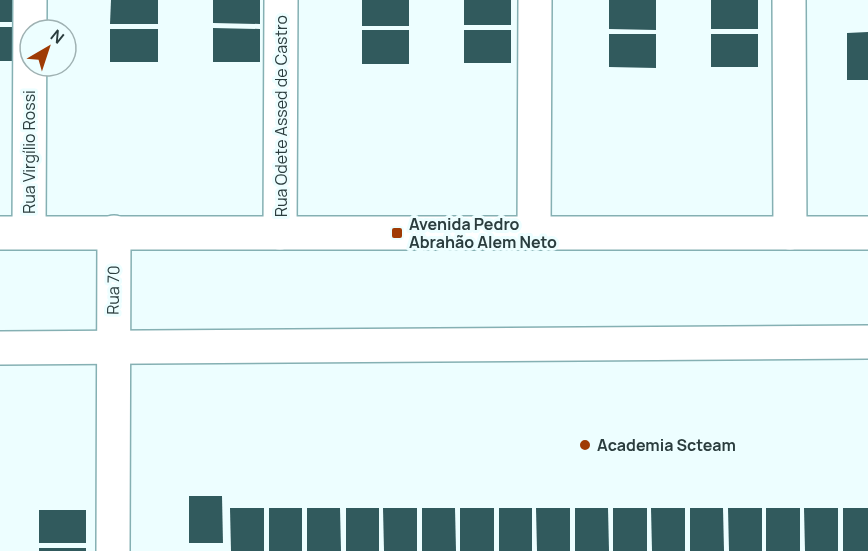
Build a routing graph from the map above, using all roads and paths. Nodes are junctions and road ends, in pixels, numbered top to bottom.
1 (30, 0) edge
2 (281, 0) edge
3 (535, 0) edge
4 (789, 0) edge
5 (14, 232) edge
6 (114, 232) junction
7 (280, 233) junction
8 (534, 233) junction
9 (790, 233) junction
10 (868, 233) edge
11 (868, 342) edge
12 (113, 347) junction
13 (0, 348) edge
14 (113, 551) edge

1 - 5 street, Rua Virgílio Rossi
2 - 7 street, Rua Odete Assed de Castro
3 - 8 street
4 - 9 street
5 - 6 street
6 - 7 street
6 - 12 street, Rua 70
7 - 8 street
8 - 9 street
9 - 10 street
11 - 12 street
12 - 13 street
12 - 14 street, Rua 70

